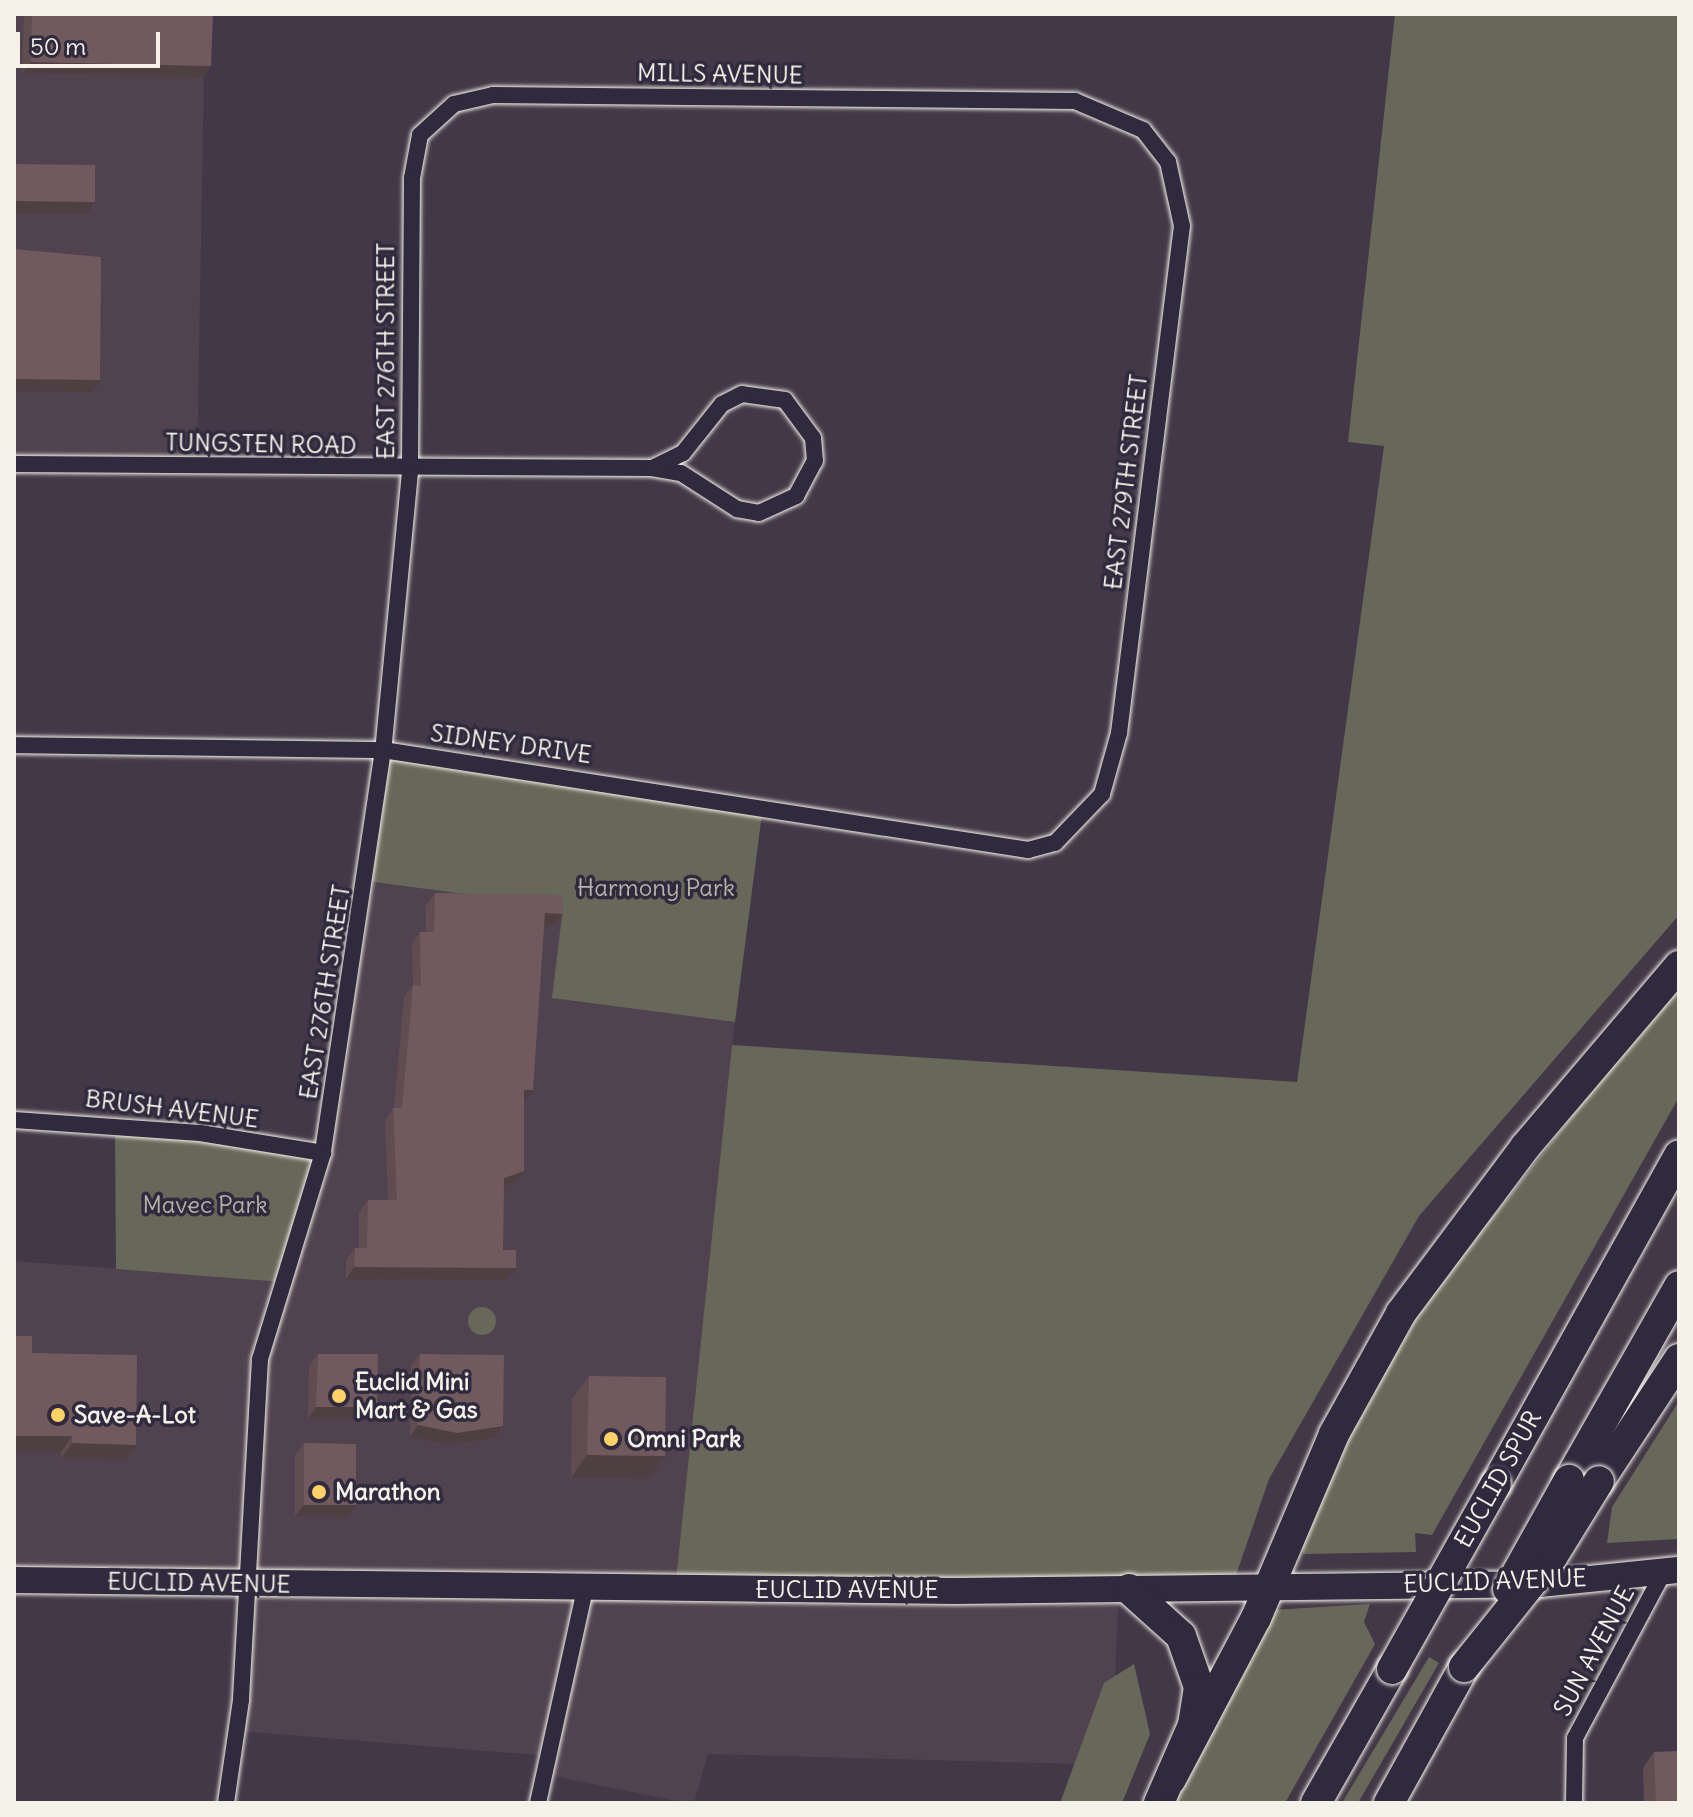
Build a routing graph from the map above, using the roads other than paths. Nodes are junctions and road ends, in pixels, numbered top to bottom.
1 (1075, 101) joint
2 (412, 178) joint
3 (14, 464) edge
4 (652, 468) junction
5 (410, 472) junction
6 (14, 745) edge
7 (383, 750) junction
8 (997, 841) joint
9 (1679, 966) edge
10 (14, 1120) edge
11 (323, 1153) junction
12 (1679, 1155) edge
13 (1679, 1286) edge
14 (1679, 1359) edge
15 (1671, 1570) edge
16 (14, 1580) edge
17 (245, 1585) junction
18 (1270, 1586) junction
19 (585, 1589) junction
20 (1129, 1589) junction
21 (1464, 1667) junction
22 (1165, 1791) edge
23 (226, 1803) edge
24 (538, 1803) edge
25 (1316, 1803) edge
26 (1389, 1803) edge
27 (1574, 1803) edge

1 - 2 street, MILLS AVENUE
1 - 8 street, EAST 279TH STREET
2 - 5 street, EAST 276TH STREET
3 - 5 street, TUNGSTEN ROAD
4 - 4 street, TUNGSTEN ROAD
4 - 5 street, TUNGSTEN ROAD
5 - 7 street, EAST 276TH STREET
6 - 7 street, SIDNEY DRIVE
7 - 8 street, SIDNEY DRIVE
7 - 11 street, EAST 276TH STREET
9 - 18 highway
10 - 11 street, BRUSH AVENUE
11 - 17 street, EAST 276TH STREET
12 - 25 highway, EUCLID SPUR, bridge
13 - 21 highway, bridge
14 - 21 highway, bridge
15 - 18 main road, EUCLID AVENUE
15 - 27 street, SUN AVENUE
16 - 17 main road, EUCLID AVENUE
17 - 19 main road, EUCLID AVENUE
17 - 23 street, EAST 276TH STREET
18 - 20 main road, EUCLID AVENUE
18 - 22 highway
19 - 20 main road, EUCLID AVENUE
19 - 24 street
20 - 22 highway
21 - 26 highway

